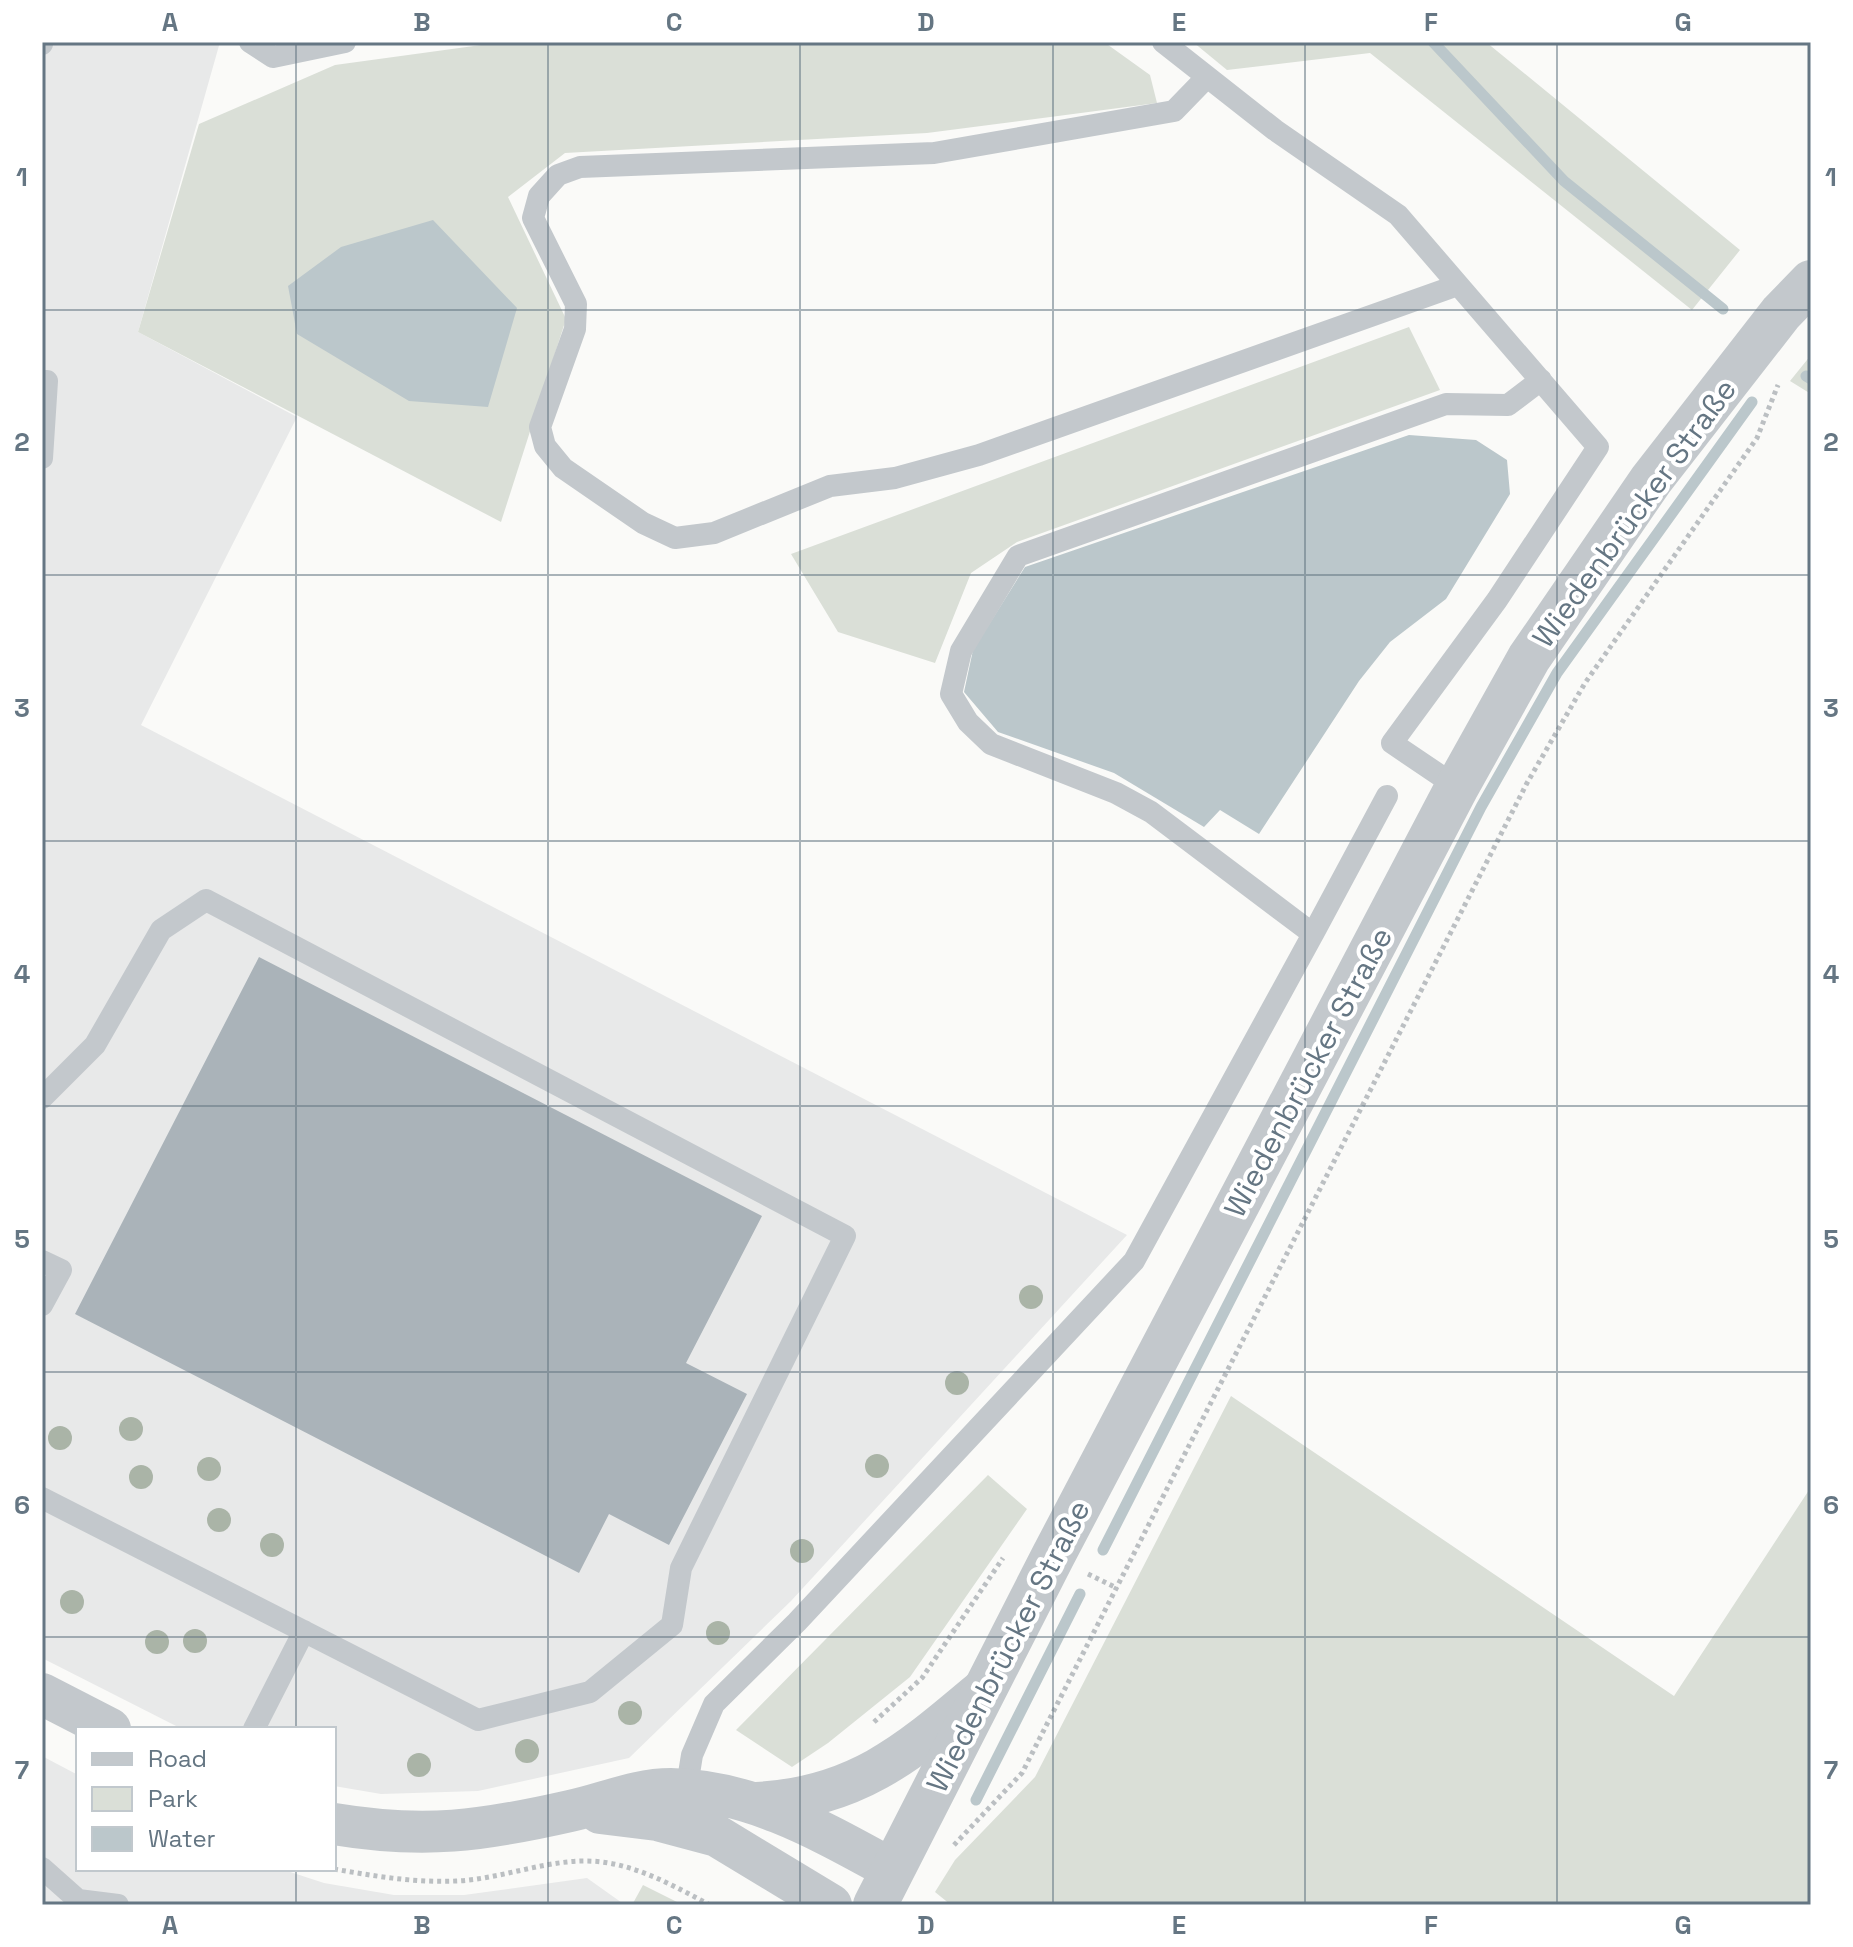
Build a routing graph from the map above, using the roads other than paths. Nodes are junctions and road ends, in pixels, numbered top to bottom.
1 (250, 42) edge
2 (345, 42) edge
3 (1163, 42) edge
4 (1207, 77) junction
5 (1811, 282) edge
6 (1458, 285) junction
7 (1541, 380) junction
8 (42, 381) edge
9 (42, 458) edge
10 (1457, 787) junction
11 (1387, 796) dead end
12 (1313, 934) junction
13 (42, 1098) edge
14 (42, 1261) edge
15 (42, 1305) edge
16 (42, 1498) edge
17 (304, 1631) junction
18 (986, 1687) junction
19 (42, 1694) edge
20 (106, 1727) edge
21 (255, 1727) edge
22 (686, 1792) junction
23 (754, 1803) junction
24 (575, 1810) junction
25 (336, 1824) edge
26 (42, 1868) edge
27 (884, 1887) edge
28 (118, 1905) edge
29 (831, 1905) edge

1 - 2 lane
3 - 4 lane
4 - 6 lane
4 - 6 lane
5 - 10 street, Wiedenbrücker Straße
6 - 7 lane
7 - 10 lane
7 - 12 lane
8 - 9 lane
10 - 18 street, Wiedenbrücker Straße
11 - 12 lane
12 - 22 lane
13 - 17 lane
14 - 15 lane
16 - 17 lane
17 - 21 lane
18 - 23 street
18 - 27 street, Wiedenbrücker Straße
19 - 20 street
22 - 23 street
22 - 24 street
23 - 27 street
24 - 25 street
24 - 29 street
26 - 28 lane

